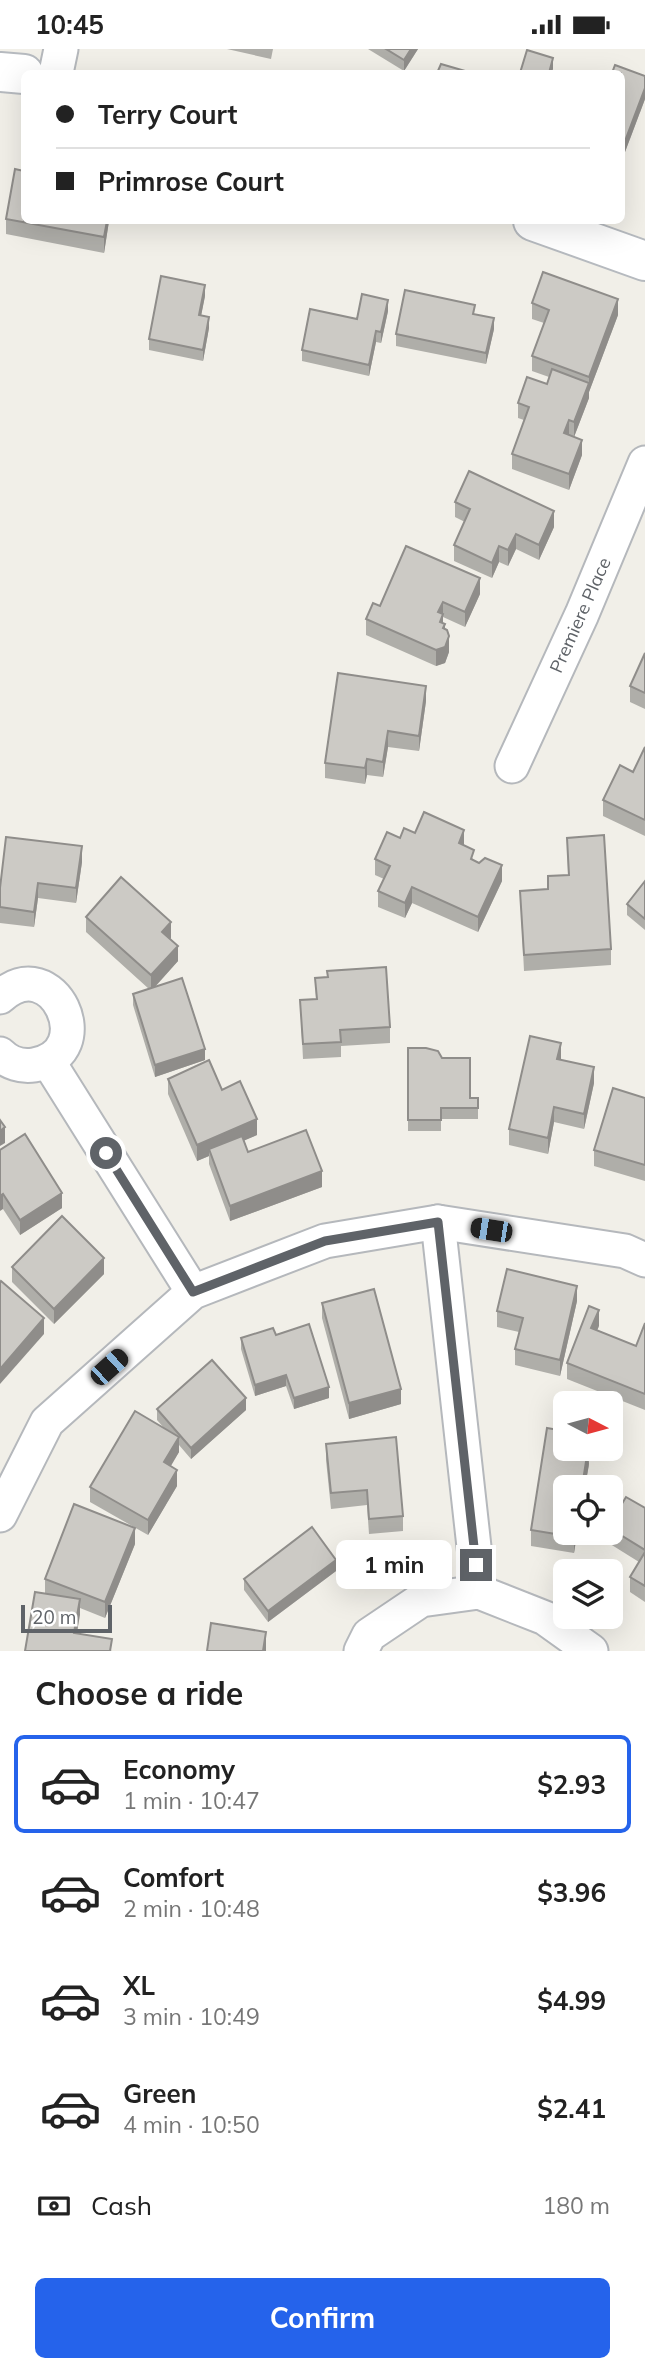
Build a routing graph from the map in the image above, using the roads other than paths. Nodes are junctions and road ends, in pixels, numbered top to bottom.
1 (61, 49) edge
2 (57, 70) edge
3 (0, 72) edge
4 (21, 75) edge
5 (541, 224) edge
6 (645, 261) edge
7 (645, 463) edge
8 (512, 766) dead end
9 (0, 997) edge
10 (0, 1054) edge
11 (48, 1061) junction
12 (438, 1222) junction
13 (645, 1260) edge
14 (193, 1292) junction
15 (0, 1515) edge
16 (479, 1592) junction
17 (361, 1651) edge
18 (591, 1651) edge

1 - 2 street
3 - 4 street
5 - 6 street
7 - 8 street, Premiere Place
9 - 11 street
10 - 11 street
11 - 14 street
12 - 13 street
12 - 14 street
12 - 16 street
14 - 15 street
16 - 17 street
16 - 18 street

